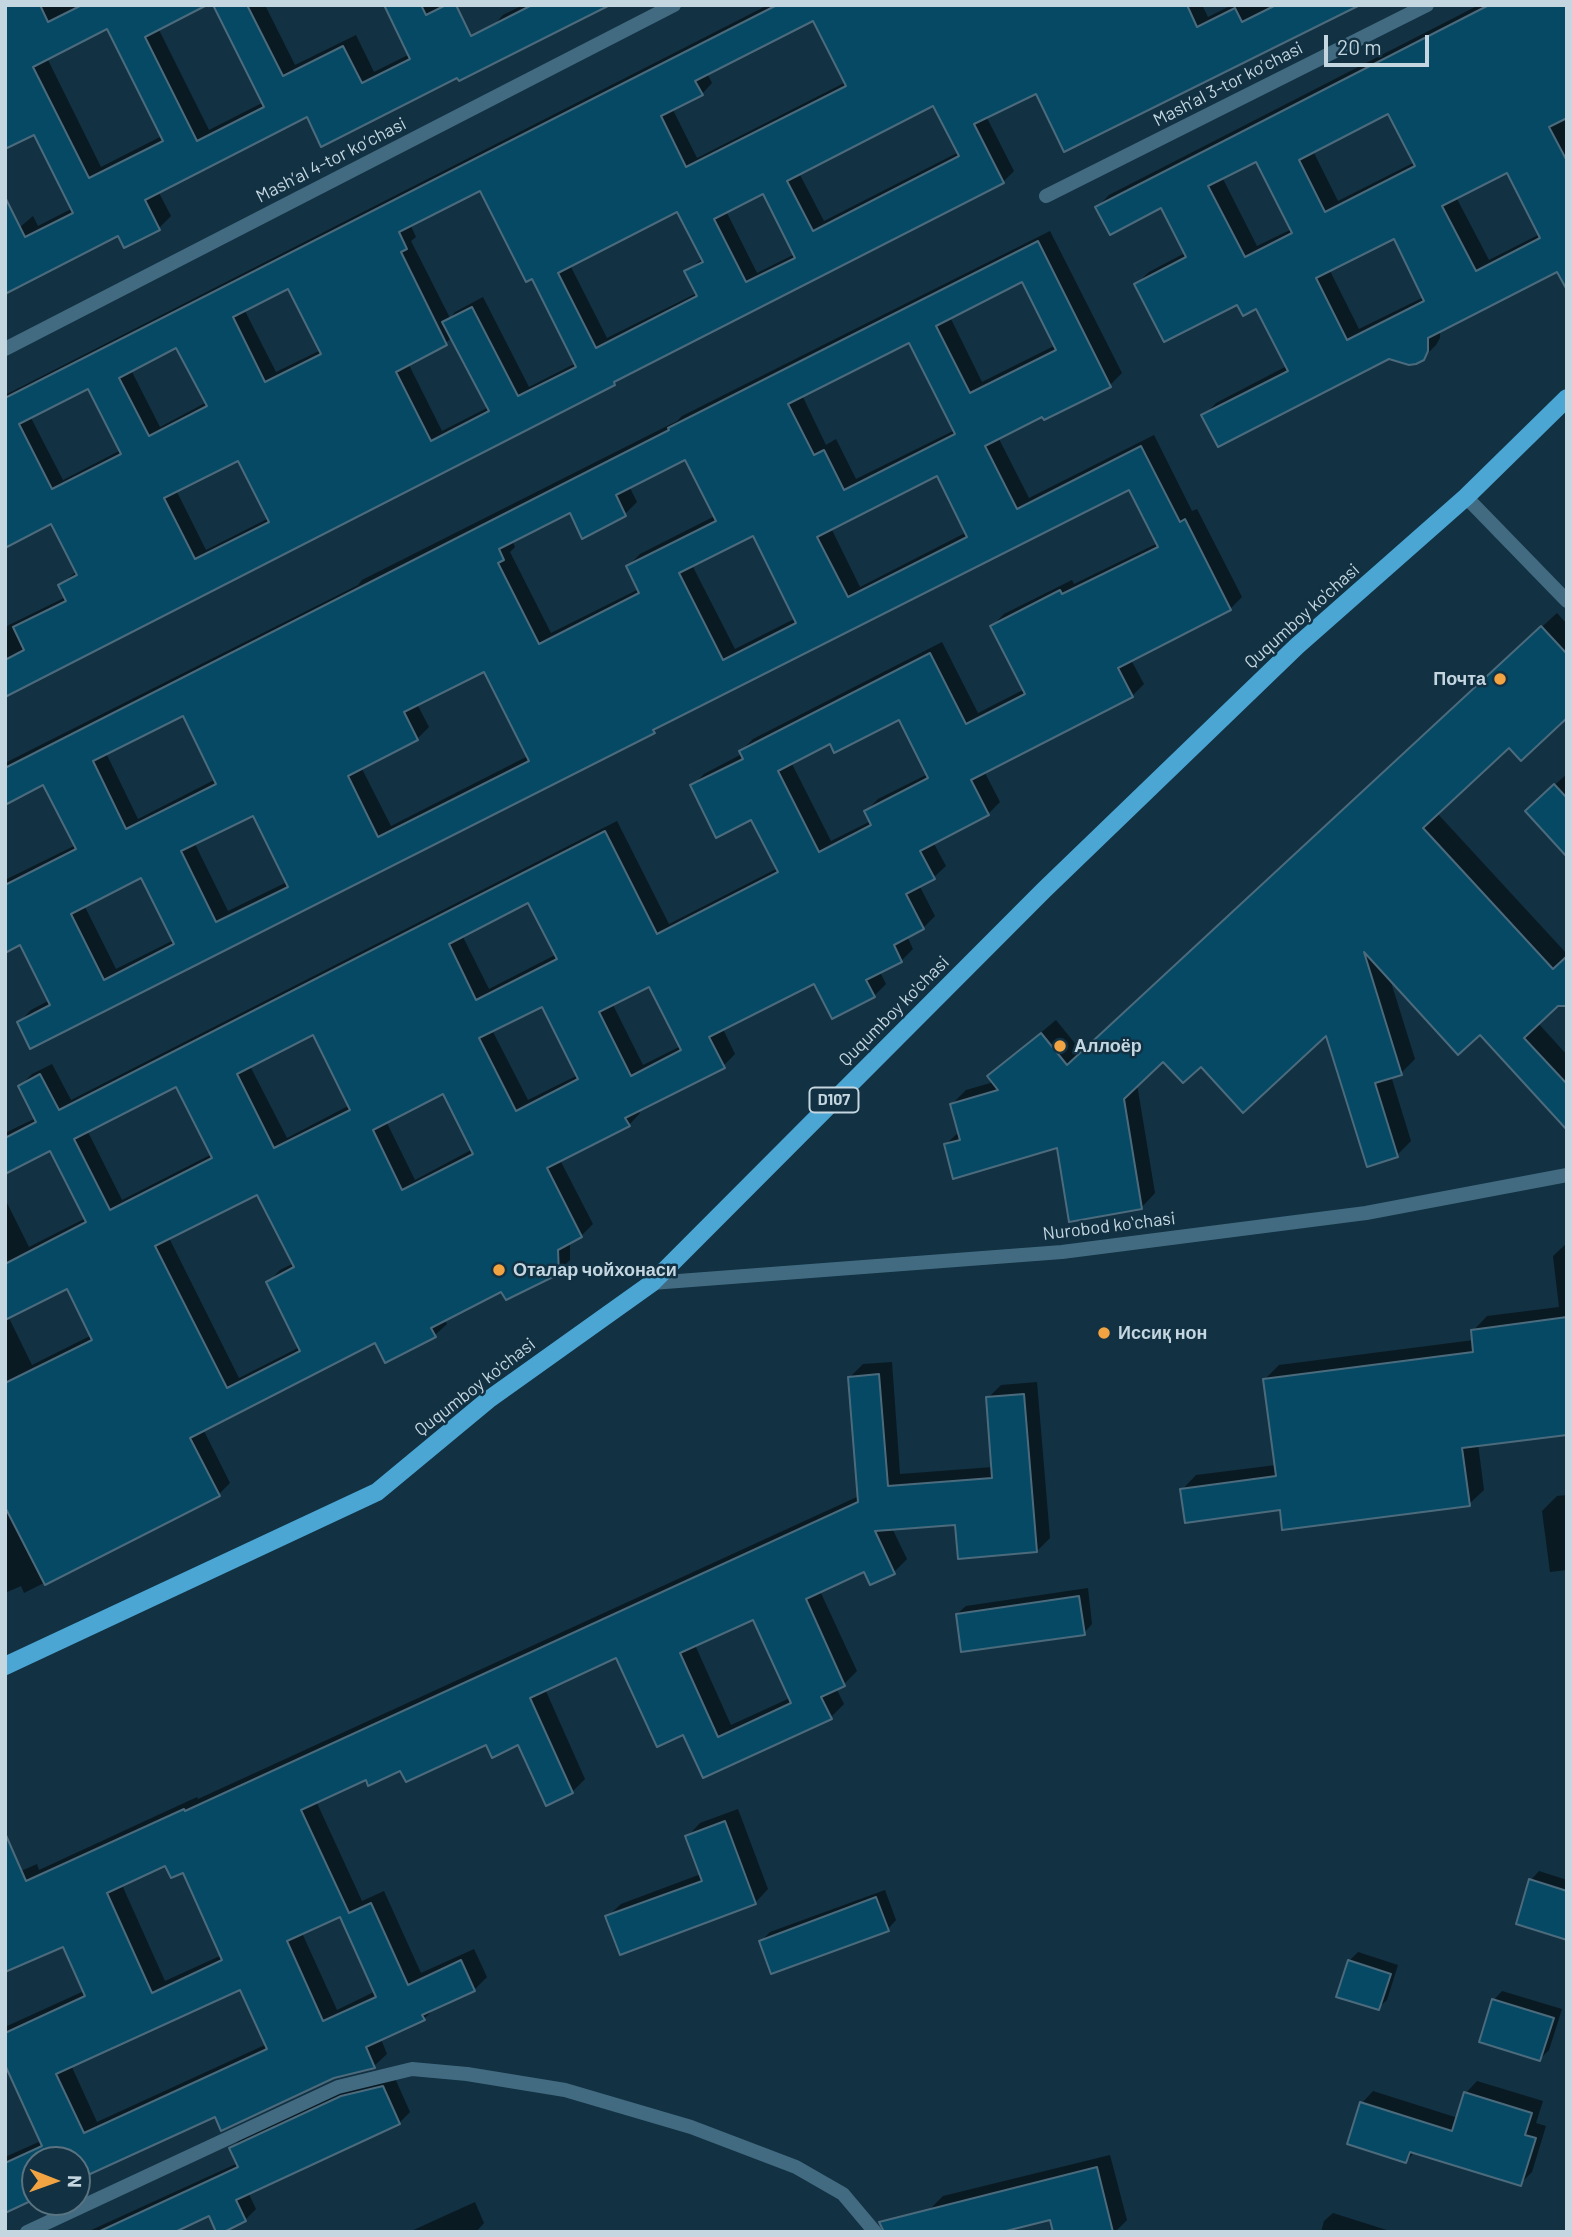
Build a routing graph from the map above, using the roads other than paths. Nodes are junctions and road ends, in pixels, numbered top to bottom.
1 (674, 5) edge
2 (1427, 5) edge
3 (1046, 196) dead end
4 (5, 349) edge
5 (1567, 398) edge
6 (1466, 497) junction
7 (1567, 601) edge
8 (1567, 1175) edge
9 (652, 1283) junction
10 (5, 1666) edge
11 (27, 2232) edge
12 (875, 2232) edge

1 - 4 street, Mashʼal 4-tor koʼchasi
2 - 3 street, Mashʼal 3-tor koʼchasi
5 - 6 main road, Ququmboy ko'chasi / D107
6 - 7 street
6 - 9 main road, Ququmboy ko'chasi / D107
8 - 9 street, Nurobod koʻchasi
9 - 10 main road, Ququmboy ko'chasi / D107
11 - 12 street

